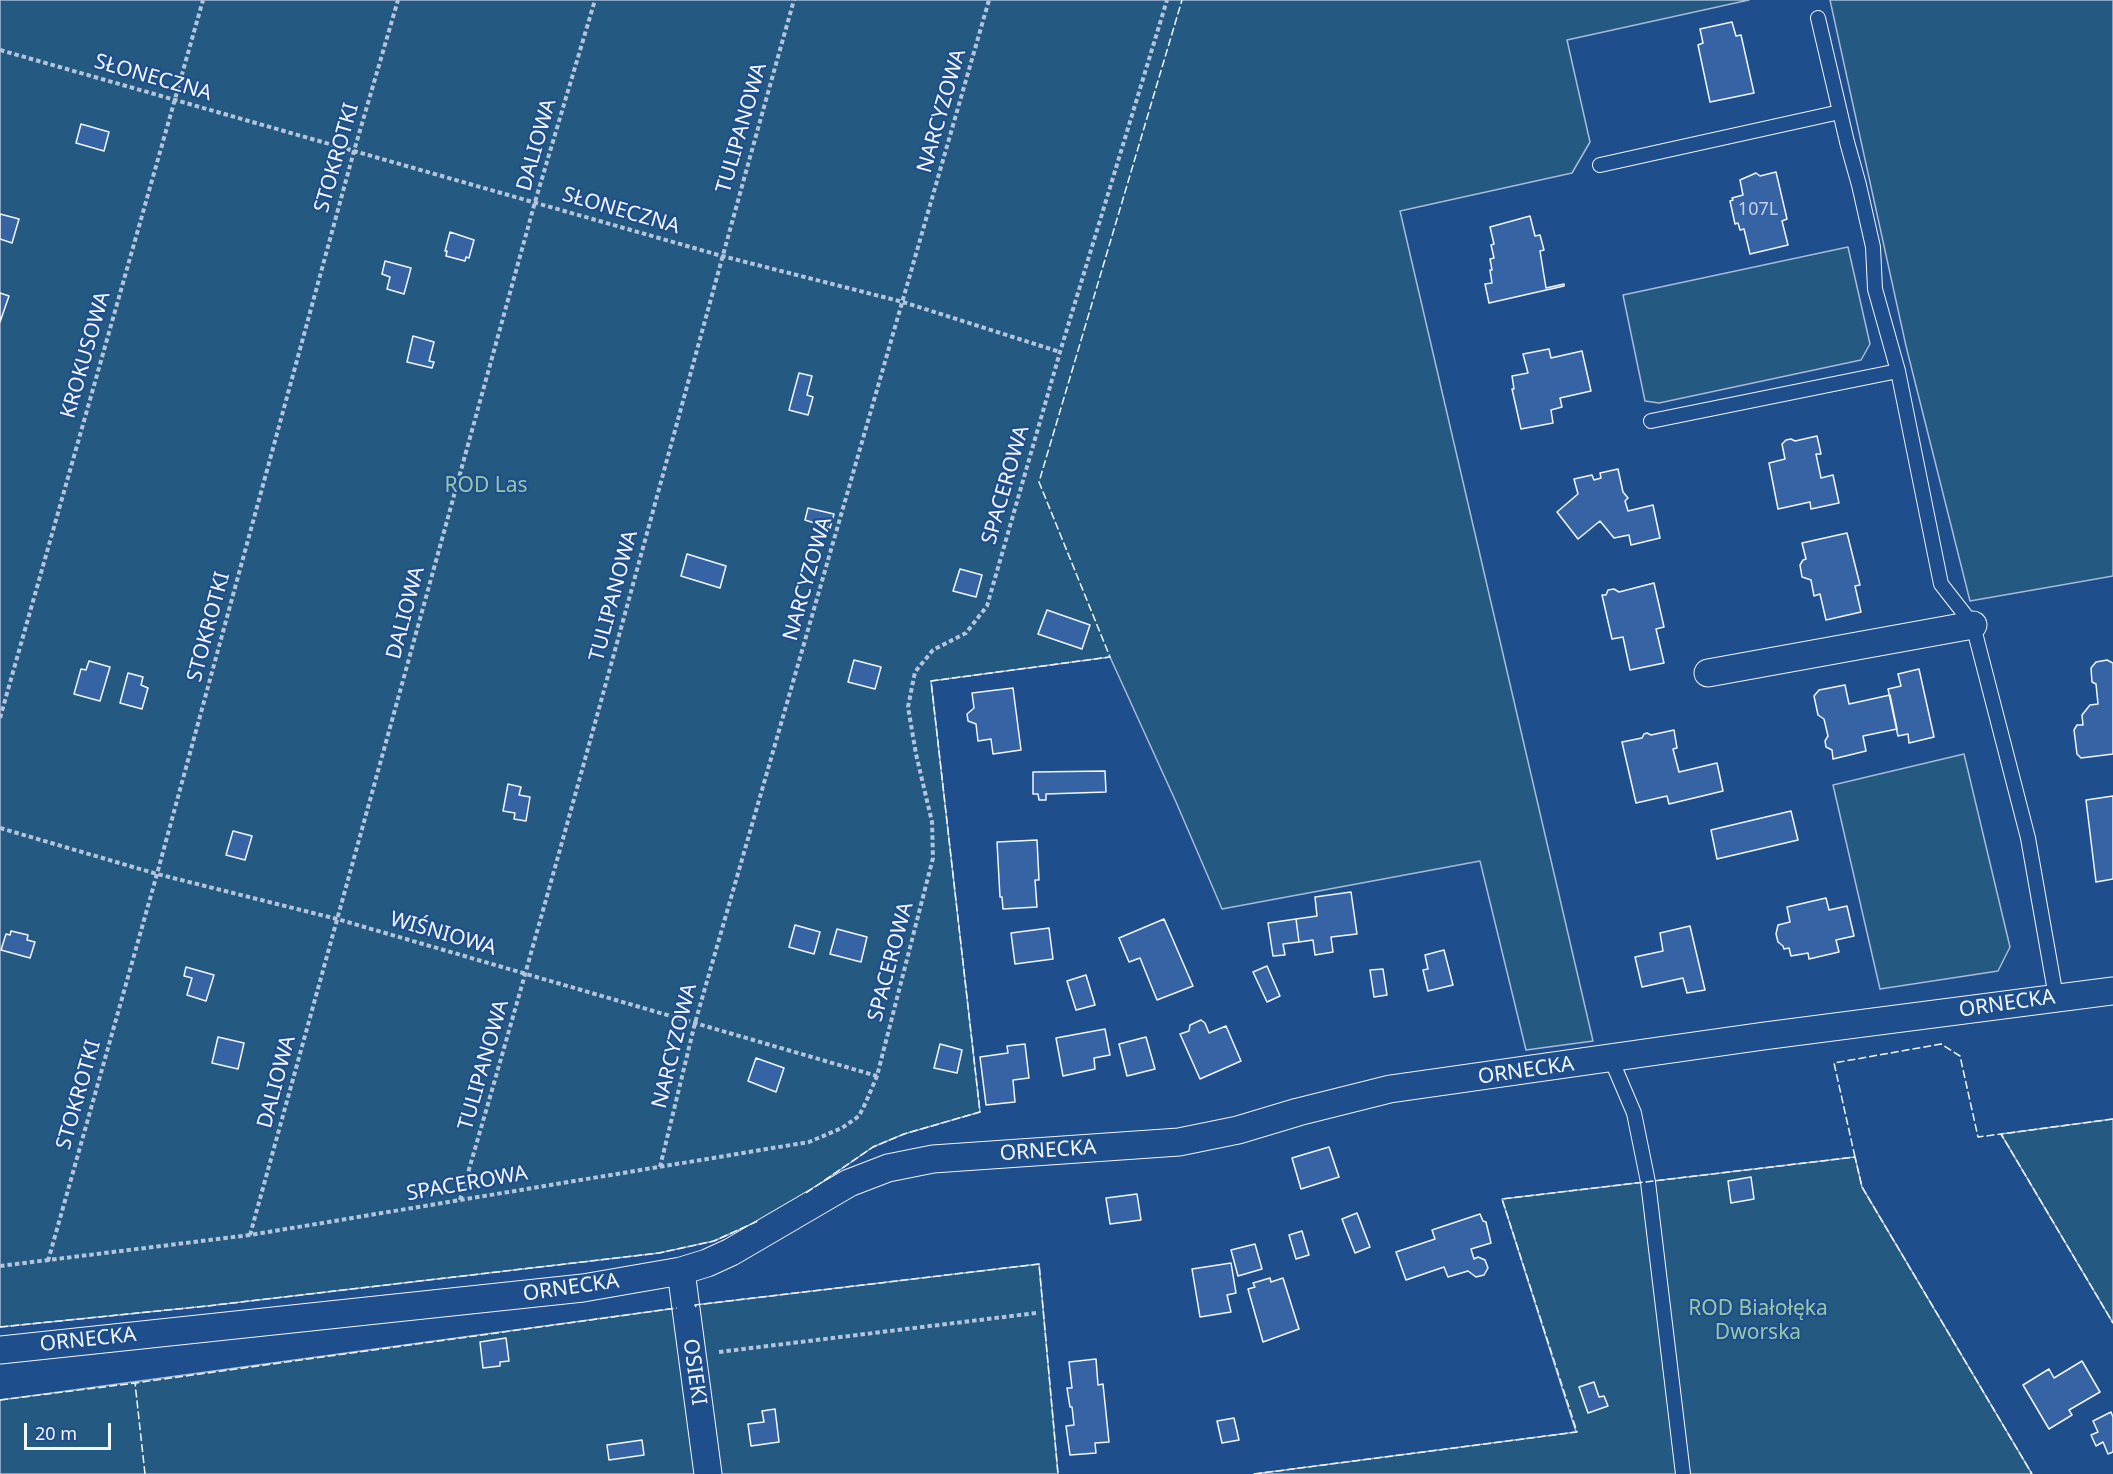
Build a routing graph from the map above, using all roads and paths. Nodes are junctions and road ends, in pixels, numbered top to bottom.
1 (202, 0) edge
2 (398, 0) edge
3 (595, 0) edge
4 (794, 0) edge
5 (989, 0) edge
6 (1167, 0) edge
7 (1818, 18) dead end
8 (0, 50) edge
9 (174, 100) junction
10 (1840, 112) junction
11 (354, 151) junction
12 (1600, 165) dead end
13 (535, 202) junction
14 (722, 256) junction
15 (903, 302) junction
16 (1060, 352) junction
17 (1898, 371) junction
18 (1651, 421) dead end
19 (1973, 625) junction
20 (1708, 673) dead end
21 (0, 718) edge
22 (0, 828) edge
23 (158, 874) junction
24 (337, 919) junction
25 (527, 974) junction
26 (2113, 992) edge
27 (2056, 998) junction
28 (695, 1023) junction
29 (1611, 1059) junction
30 (877, 1076) junction
31 (660, 1167) junction
32 (460, 1200) junction
33 (250, 1235) junction
34 (48, 1261) junction
35 (0, 1266) edge
36 (681, 1270) junction
37 (1036, 1312) dead end
38 (0, 1350) edge
39 (710, 1354) dead end
40 (708, 1474) edge
41 (1683, 1474) edge

1 - 9 path, KROKUSOWA
2 - 11 path, STOKROTKI
3 - 13 path, DALIOWA
4 - 14 path, TULIPANOWA
5 - 15 path, NARCYZOWA
6 - 16 path, SPACEROWA
7 - 10 lane
8 - 9 path, SŁONECZNA
9 - 11 path, SŁONECZNA
9 - 21 path, KROKUSOWA
10 - 12 lane
10 - 17 lane
11 - 13 path, SŁONECZNA
11 - 23 path, STOKROTKI
13 - 14 path, SŁONECZNA
13 - 24 path, DALIOWA
14 - 15 path, SŁONECZNA
14 - 25 path, TULIPANOWA
15 - 16 path, SŁONECZNA
15 - 28 path, NARCYZOWA
16 - 30 path, SPACEROWA
17 - 18 lane
17 - 19 lane
19 - 20 street
19 - 27 lane
22 - 23 path, WIŚNIOWA
23 - 24 path, WIŚNIOWA
23 - 34 path, STOKROTKI
24 - 25 path, WIŚNIOWA
24 - 33 path, DALIOWA
25 - 28 path, WIŚNIOWA
25 - 32 path, TULIPANOWA
26 - 27 street, ORNECKA
27 - 29 street, ORNECKA
28 - 30 path, WIŚNIOWA
28 - 31 path, NARCYZOWA
29 - 36 street, ORNECKA
29 - 41 lane
30 - 31 path, SPACEROWA
31 - 32 path, SPACEROWA
32 - 33 path, SPACEROWA
33 - 34 path, SPACEROWA
34 - 35 path, SPACEROWA
36 - 38 street, ORNECKA
36 - 40 street, OSIEKI
37 - 39 path

